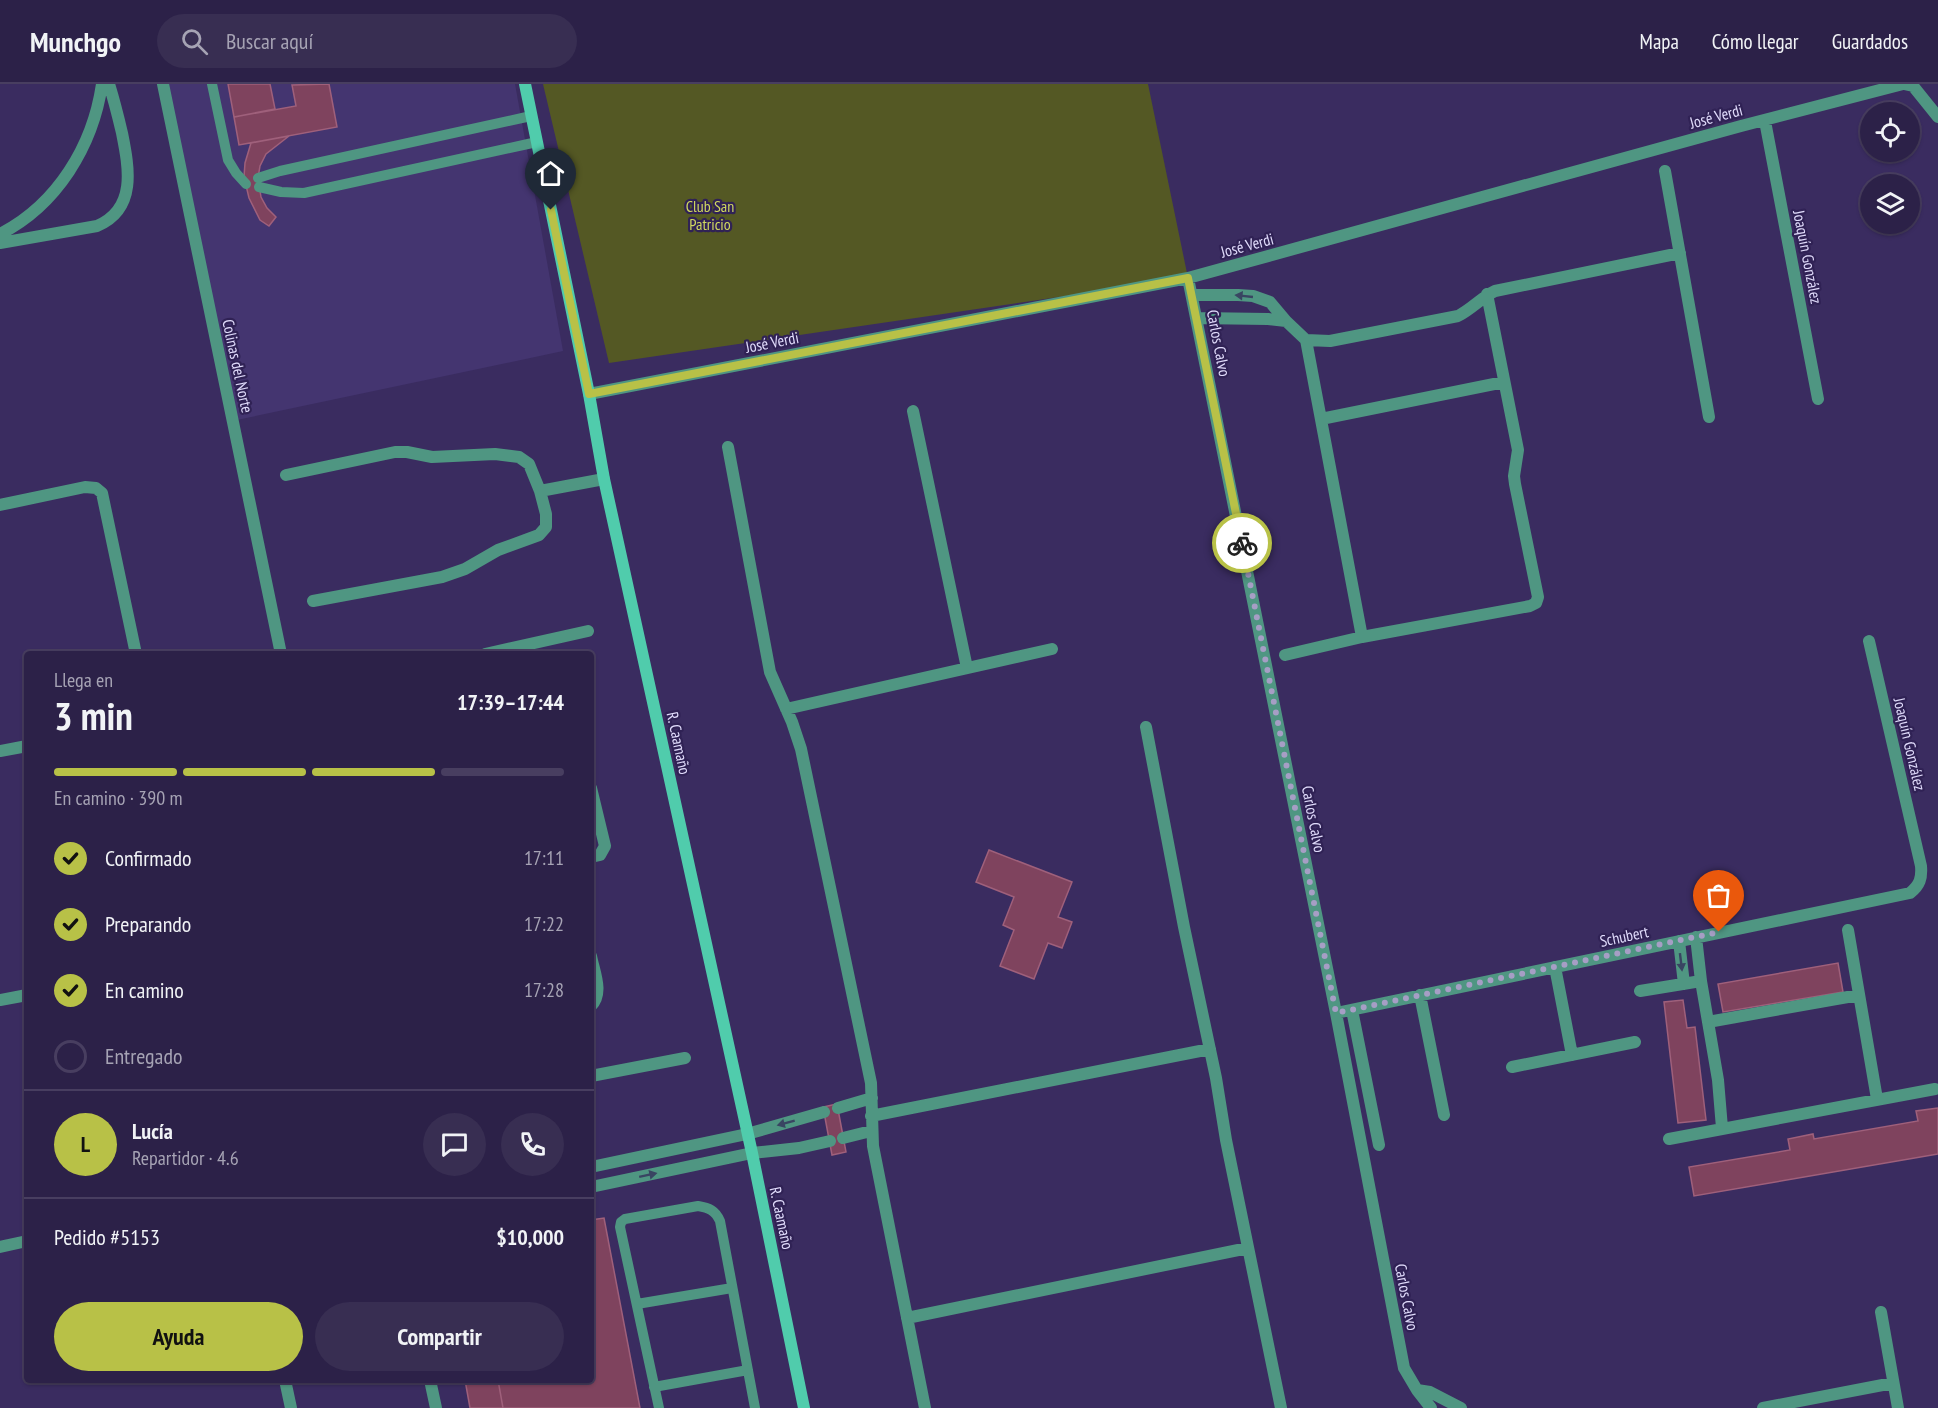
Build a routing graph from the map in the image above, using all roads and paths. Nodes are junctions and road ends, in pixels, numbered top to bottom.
1 (102, 84) edge
2 (109, 84) edge
3 (163, 84) edge
4 (212, 84) edge
5 (525, 84) edge
6 (1904, 84) edge
7 (531, 116) junction
8 (1938, 117) edge
9 (1765, 121) junction
10 (537, 142) junction
11 (1665, 171) dead end
12 (242, 178) dead end
13 (0, 234) edge
14 (0, 243) edge
15 (1680, 253) junction
16 (1188, 278) junction
17 (1488, 294) junction
18 (1192, 295) junction
19 (1197, 318) junction
20 (1286, 321) junction
21 (1306, 340) junction
22 (1504, 382) junction
23 (589, 394) junction
24 (1818, 399) dead end
25 (913, 411) dead end
26 (1708, 417) dead end
27 (1321, 419) junction
28 (728, 447) dead end
29 (286, 475) dead end
30 (604, 479) junction
31 (540, 491) junction
32 (0, 505) edge
33 (313, 601) dead end
34 (588, 631) dead end
35 (1362, 637) junction
36 (1869, 641) dead end
37 (1052, 649) dead end
38 (521, 650) edge
39 (135, 651) edge
40 (279, 651) edge
41 (1285, 655) dead end
42 (967, 668) junction
43 (786, 709) junction
44 (1146, 727) dead end
45 (24, 747) edge
46 (0, 751) edge
47 (594, 800) edge
48 (594, 856) edge
49 (1916, 888) joint
50 (1848, 930) dead end
51 (1696, 937) junction
52 (1679, 941) junction
53 (1555, 967) junction
54 (594, 971) edge
55 (1701, 981) junction
56 (1684, 984) junction
57 (1640, 991) dead end
58 (24, 995) edge
59 (1420, 995) junction
60 (1859, 995) junction
61 (0, 1000) edge
62 (594, 1003) edge
63 (1352, 1010) junction
64 (1336, 1013) junction
65 (1708, 1022) junction
66 (1635, 1042) dead end
67 (1210, 1049) junction
68 (1572, 1055) junction
69 (685, 1058) dead end
70 (1512, 1067) dead end
71 (594, 1075) edge
72 (1935, 1089) dead end
73 (872, 1098) junction
74 (1877, 1100) junction
75 (838, 1108) dead end
76 (824, 1112) dead end
77 (1444, 1115) dead end
78 (871, 1116) junction
79 (1722, 1128) junction
80 (871, 1131) junction
81 (747, 1134) junction
82 (843, 1138) dead end
83 (1669, 1138) dead end
84 (830, 1141) dead end
85 (1379, 1145) dead end
86 (752, 1153) junction
87 (594, 1166) edge
88 (594, 1186) edge
89 (24, 1242) edge
90 (0, 1247) edge
91 (1248, 1248) junction
92 (732, 1288) junction
93 (637, 1304) junction
94 (1881, 1312) dead end
95 (907, 1318) junction
96 (748, 1370) junction
97 (286, 1383) edge
98 (431, 1383) edge
99 (1893, 1383) junction
100 (654, 1387) junction
101 (1417, 1390) junction
102 (291, 1408) edge
103 (436, 1408) edge
104 (659, 1408) edge
105 (755, 1408) edge
106 (804, 1408) edge
107 (925, 1408) edge
108 (1281, 1408) edge
109 (1431, 1408) edge
110 (1461, 1408) edge
111 (1763, 1408) edge
112 (1898, 1408) edge

1 - 13 street
2 - 14 street
3 - 40 street, Colinas del Norte
4 - 12 lane
5 - 7 street, R. Caamaño
6 - 8 street, José Verdi
6 - 9 street, José Verdi
7 - 10 street, R. Caamaño
7 - 10 lane
9 - 16 street, José Verdi
9 - 24 street, Joaquín González
10 - 23 street, R. Caamaño
11 - 15 street
15 - 17 street
15 - 26 street
16 - 18 street, Carlos Calvo
16 - 23 street, José Verdi
17 - 21 street
17 - 22 street
18 - 19 street, Carlos Calvo
20 -> 18 street
19 - 20 street
19 - 64 street, Carlos Calvo
20 - 21 street
21 - 27 street
22 - 27 street
22 - 35 street
23 - 30 street, R. Caamaño
25 - 42 street
27 - 35 street
28 - 43 street
29 - 31 street
30 - 31 street
30 - 81 street, R. Caamaño
31 - 33 street
32 - 39 street
34 - 38 street
35 - 41 street
36 - 49 street, Joaquín González
37 - 42 street
42 - 43 street
43 - 73 street
44 - 67 street
45 - 46 street
47 - 48 street
49 - 51 street, Schubert
50 - 60 street
51 - 52 street, Schubert
51 - 55 street
52 - 53 street, Schubert
52 -> 56 street
53 - 59 street, Schubert
53 - 68 street
54 - 62 street
55 - 56 street
55 - 65 street
56 - 57 street
58 - 61 street
59 - 63 street, Schubert
59 - 77 street
60 - 65 street
60 - 74 street
63 - 64 street, Schubert
63 - 85 street
64 - 101 street, Carlos Calvo
65 - 79 street
66 - 68 street
67 - 78 street
67 - 91 street
68 - 70 street
69 - 71 street
72 - 74 street
73 - 75 street
73 - 78 street
74 - 79 street
76 -> 81 street
78 - 80 street
79 - 83 street
80 - 82 street
80 - 95 street
81 - 86 street, R. Caamaño
81 - 87 street
84 - 86 street
88 -> 86 street
86 - 106 street, R. Caamaño
89 - 90 street
91 - 95 street
91 - 108 street
92 - 93 lane
92 - 93 lane
92 - 96 lane
93 - 100 lane
94 - 99 street
95 - 107 street
96 - 100 lane
96 - 105 lane
97 - 102 street
98 - 103 street
99 - 111 street
99 - 112 street
100 - 104 lane
101 - 109 street, Carlos Calvo
101 - 110 street

